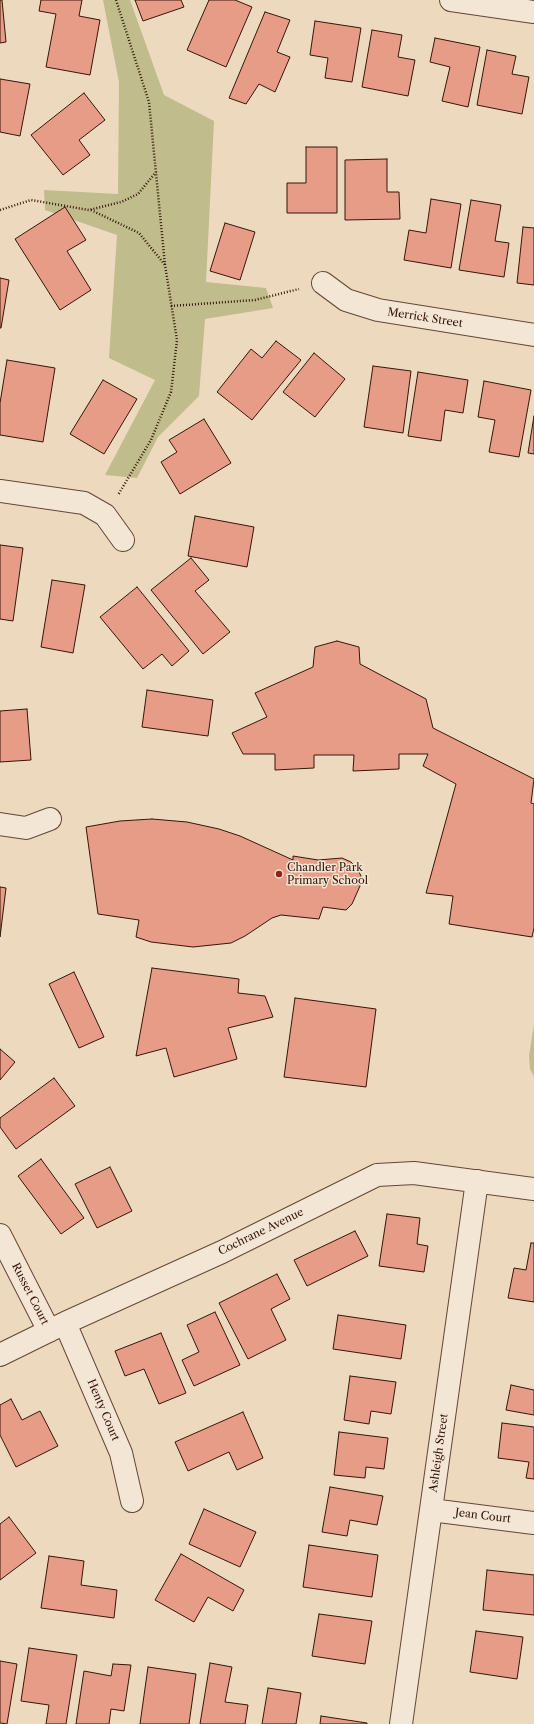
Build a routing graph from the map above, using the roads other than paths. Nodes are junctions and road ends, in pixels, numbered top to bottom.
1 (450, 0) edge
2 (534, 12) edge
3 (323, 283) road end
4 (534, 335) edge
5 (0, 490) edge
6 (123, 540) dead end
7 (50, 819) dead end
8 (0, 824) edge
9 (477, 1182) junction
10 (534, 1189) edge
11 (0, 1235) edge
12 (57, 1327) junction
13 (0, 1355) edge
14 (132, 1501) dead end
15 (431, 1510) junction
16 (534, 1523) edge
17 (401, 1724) edge

1 - 2 street
3 - 4 street, Merrick Street
5 - 6 street
7 - 8 street
9 - 10 street, Cochrane Avenue
9 - 12 street, Cochrane Avenue
9 - 15 street, Ashleigh Street
11 - 12 street, Russet Court
12 - 13 street, Cochrane Avenue
12 - 14 street, Henty Court
15 - 16 street, Jean Court
15 - 17 street, Ashleigh Street

